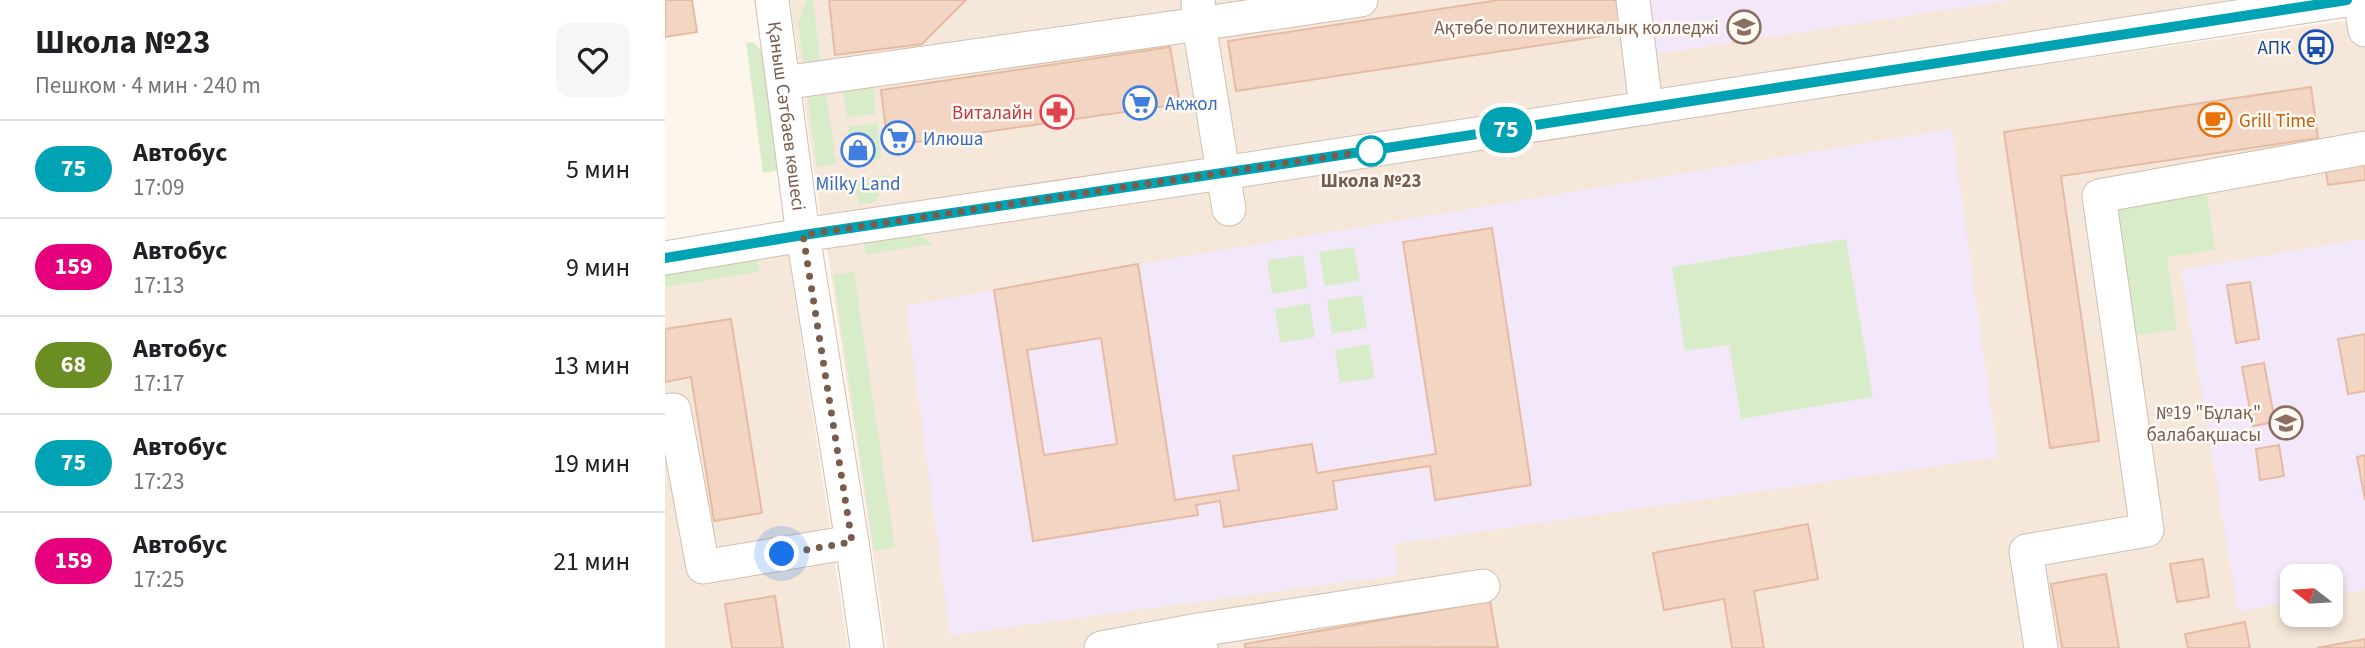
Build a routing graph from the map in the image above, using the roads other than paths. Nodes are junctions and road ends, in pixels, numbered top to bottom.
1 (772, 0) edge
2 (1360, 0) edge
3 (1633, 0) edge
4 (2347, 0) edge
5 (2360, 0) edge
6 (1198, 12) edge
7 (2365, 30) edge
8 (783, 83) junction
9 (1646, 108) junction
10 (2365, 148) edge
11 (1223, 173) junction
12 (1229, 209) dead end
13 (803, 235) junction
14 (665, 258) edge
15 (665, 411) edge
16 (852, 542) junction
17 (1483, 586) dead end
18 (1199, 639) edge
19 (867, 648) edge
20 (1101, 648) edge
21 (2041, 648) edge

1 - 8 street, Қаныш Сәтбаев көшесі
2 - 6 street
3 - 9 street
4 - 9 street
5 - 7 street
6 - 8 street
6 - 11 street
8 - 13 street, Қаныш Сәтбаев көшесі
9 - 11 street
10 - 21 street
11 - 12 street
11 - 13 street
13 - 14 street
13 - 16 street, Қаныш Сәтбаев көшесі
15 - 16 street
16 - 19 street, Қаныш Сәтбаев көшесі
17 - 18 street
18 - 20 street

